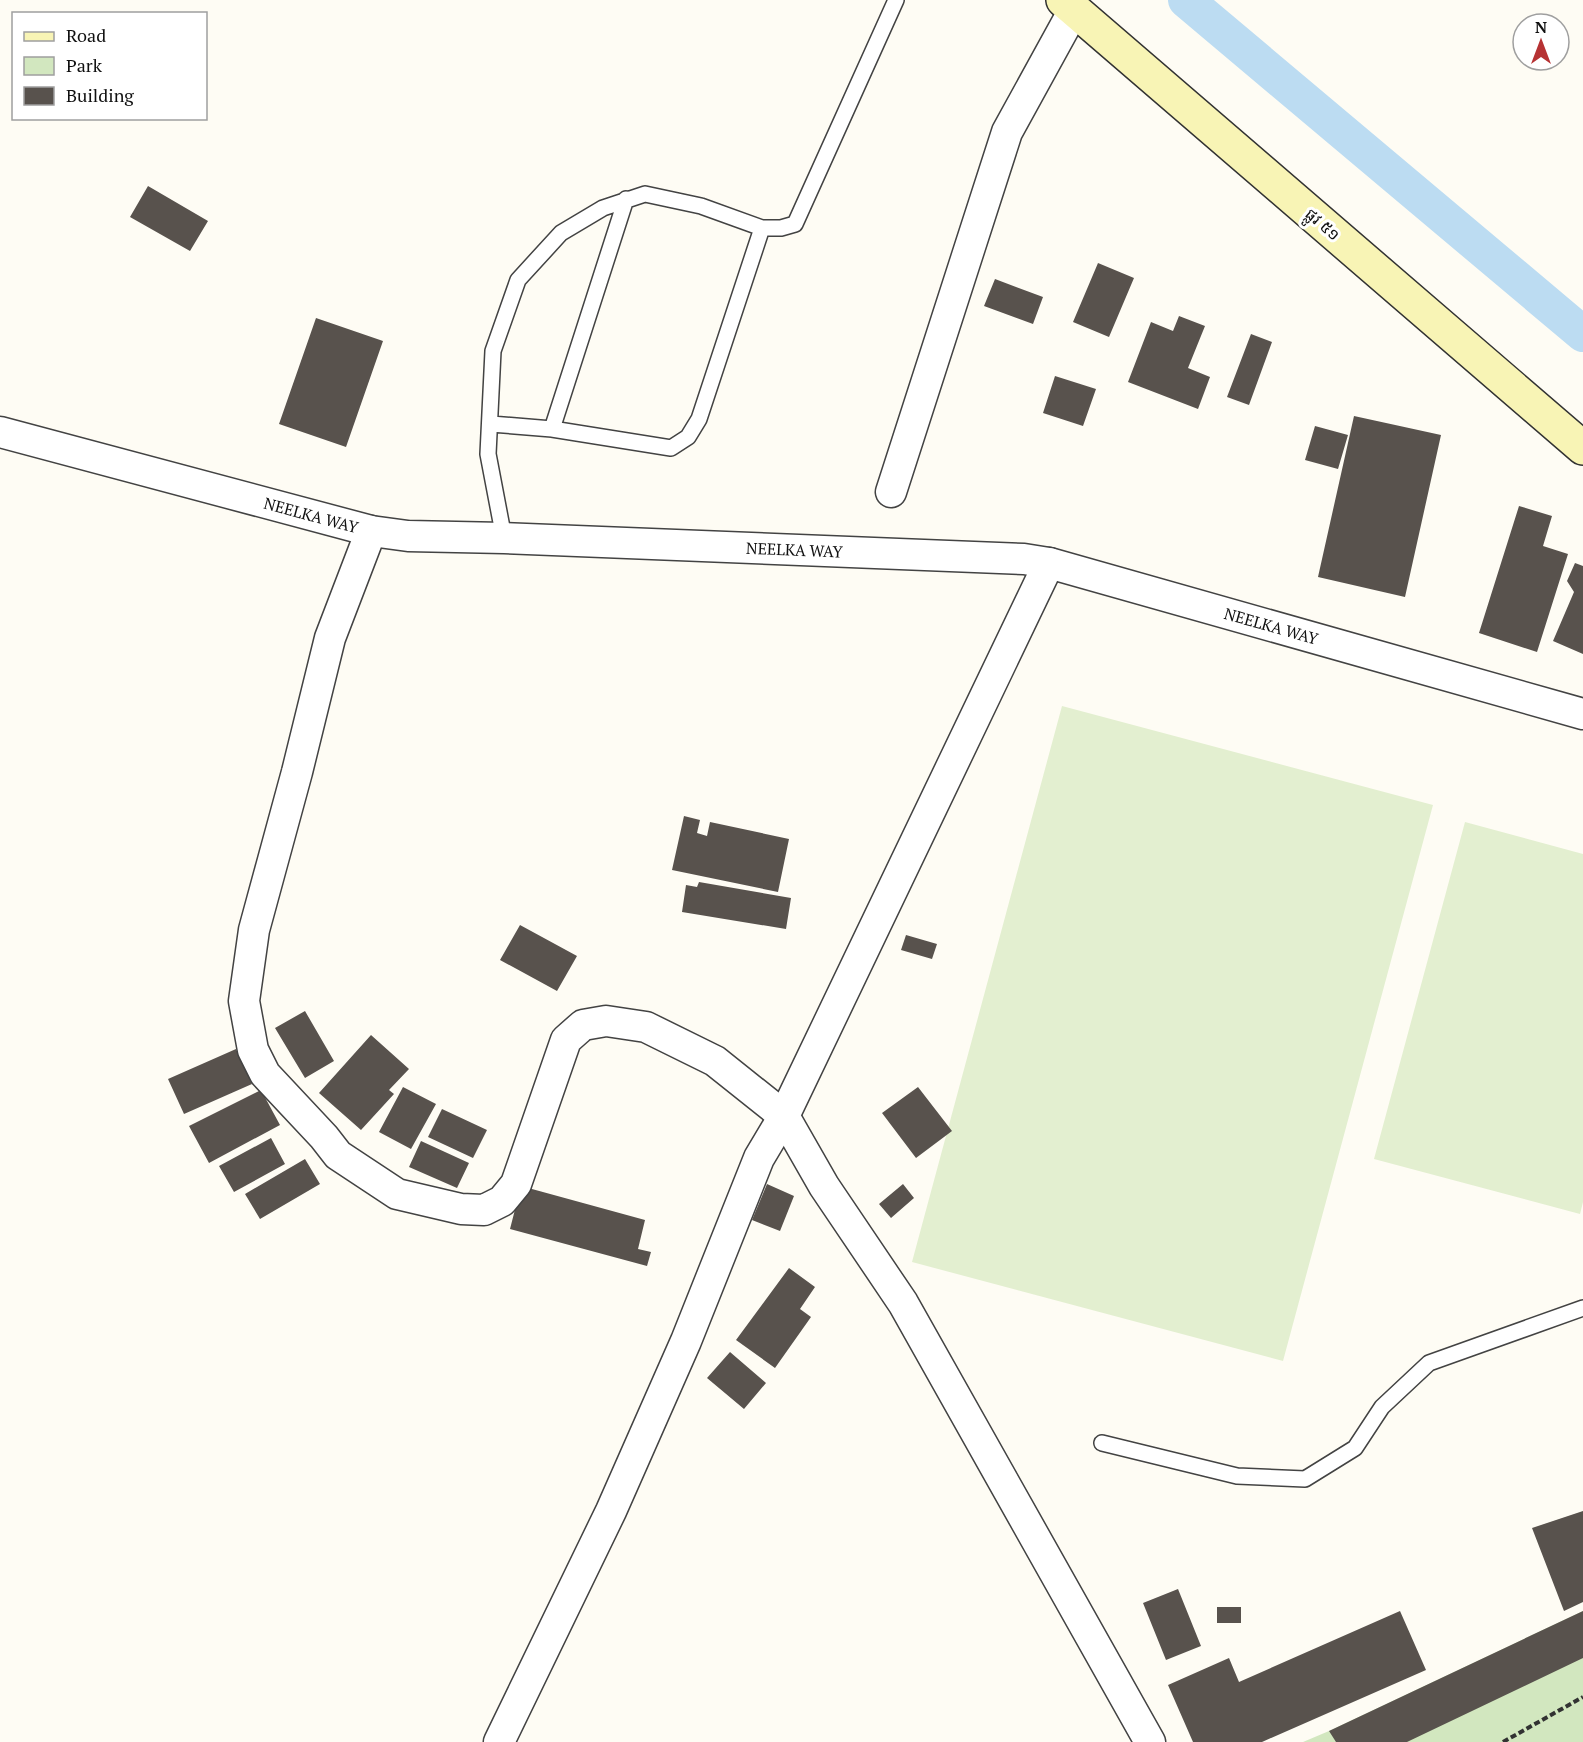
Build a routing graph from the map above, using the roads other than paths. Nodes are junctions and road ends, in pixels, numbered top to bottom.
1 (896, 0) edge
2 (1069, 5) edge
3 (626, 199) junction
4 (762, 228) junction
5 (491, 424) junction
6 (552, 429) junction
7 (0, 432) edge
8 (1577, 435) edge
9 (891, 492) dead end
10 (371, 531) junction
11 (504, 538) junction
12 (1049, 563) junction
13 (1583, 714) edge
14 (784, 1116) junction
15 (1583, 1308) edge
16 (1102, 1443) dead end
17 (499, 1742) edge
18 (1150, 1742) edge

1 - 4 lane
2 - 8 main road, ផ្លូវ ៥១
2 - 9 street
3 - 4 lane
3 - 5 lane
3 - 6 lane
4 - 6 lane
5 - 6 lane
5 - 11 lane
7 - 10 street, NEELKA WAY
10 - 11 street, NEELKA WAY
10 - 14 street
11 - 12 street, NEELKA WAY
12 - 13 street, NEELKA WAY
12 - 14 street
14 - 17 street
14 - 18 street
15 - 16 lane

